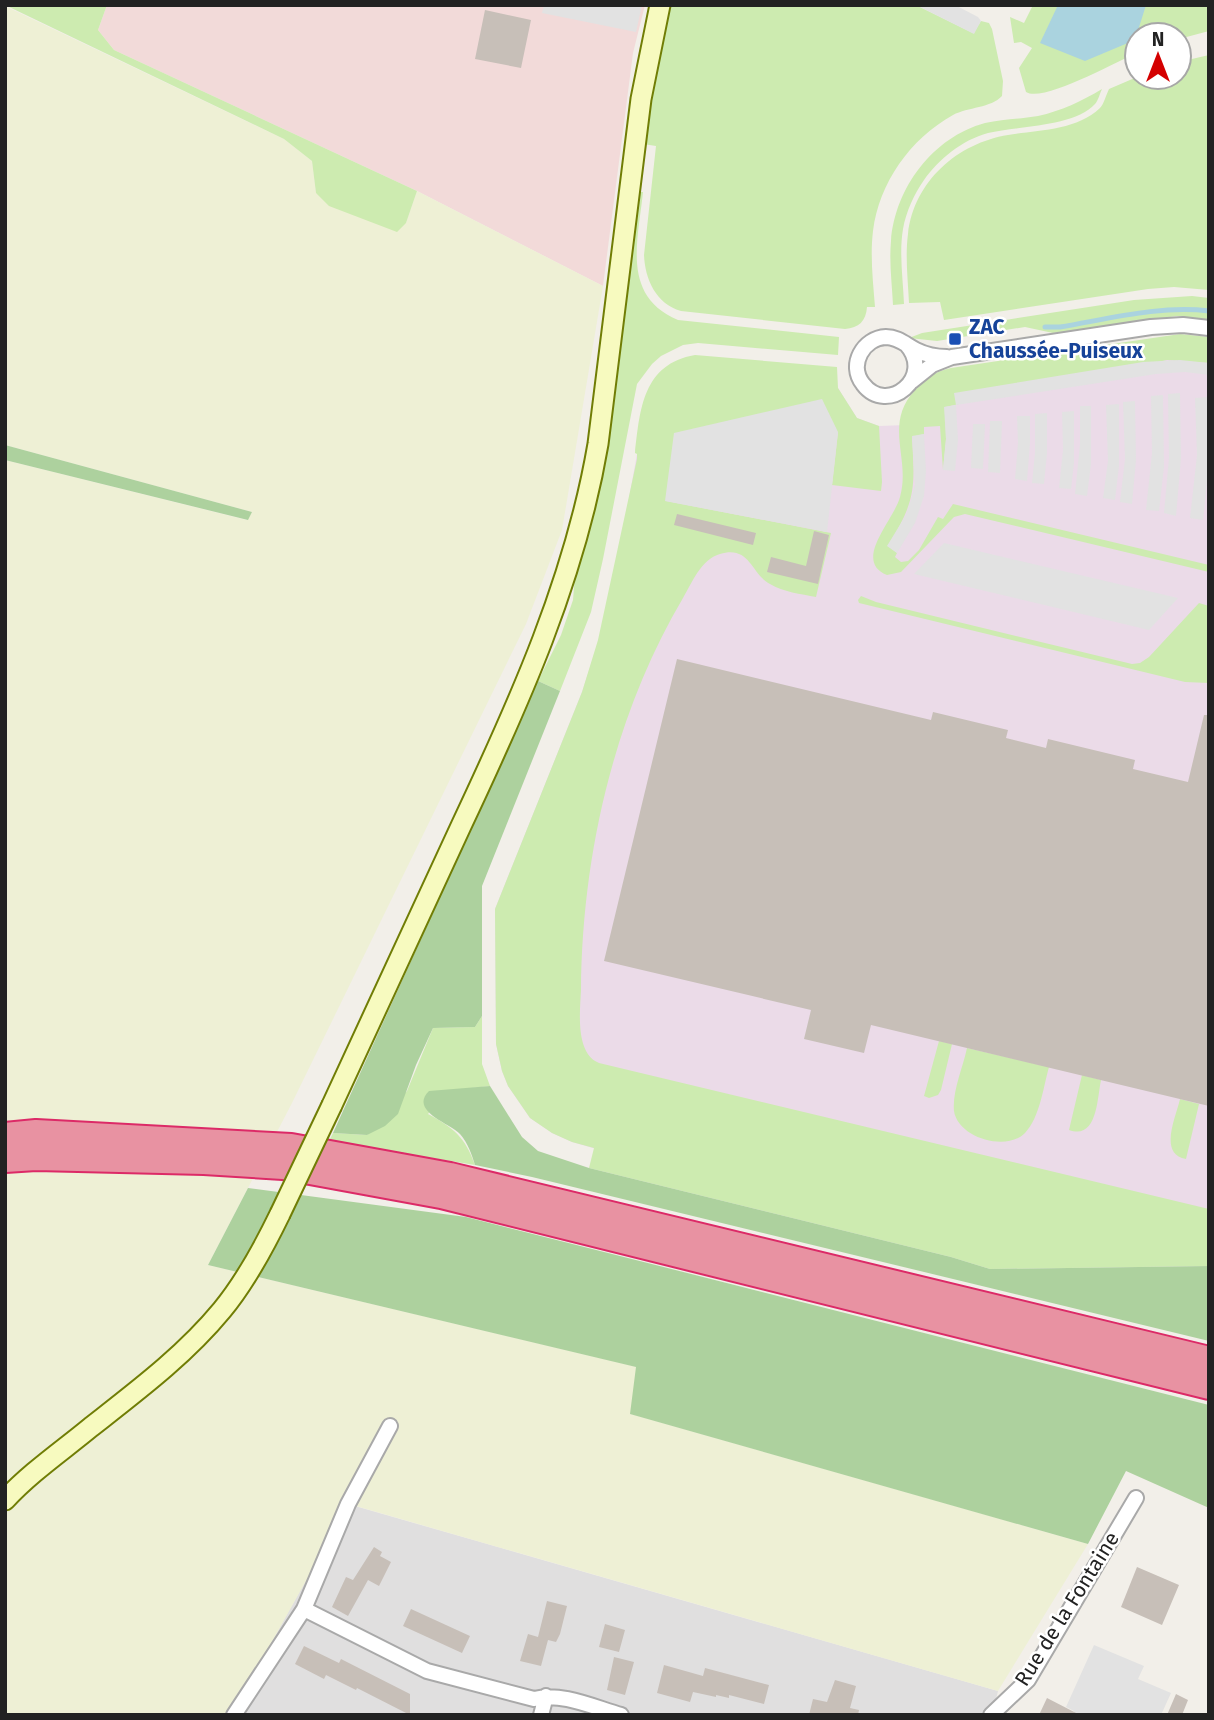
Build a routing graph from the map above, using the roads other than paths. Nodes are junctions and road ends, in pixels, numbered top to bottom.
1 (660, 5) edge
2 (1209, 328) edge
3 (906, 344) junction
4 (952, 357) junction
5 (912, 381) junction
6 (5, 1136) edge
7 (5, 1160) edge
8 (1209, 1360) edge
9 (1209, 1386) edge
10 (390, 1426) dead end
11 (1136, 1498) dead end
12 (5, 1500) edge
13 (304, 1609) junction
14 (546, 1696) junction
15 (588, 1709) edge
16 (234, 1715) edge
17 (541, 1715) edge
18 (621, 1715) edge
19 (991, 1715) edge

1 - 12 main road, bridge
2 - 4 street
3 - 4 street
3 - 5 street
3 - 5 street
4 - 5 street
6 - 8 highway
7 - 9 highway
10 - 13 street
11 - 19 street, Rue de la Fontaine
13 - 14 street
13 - 16 street
14 - 15 street
14 - 17 street
15 - 18 street

